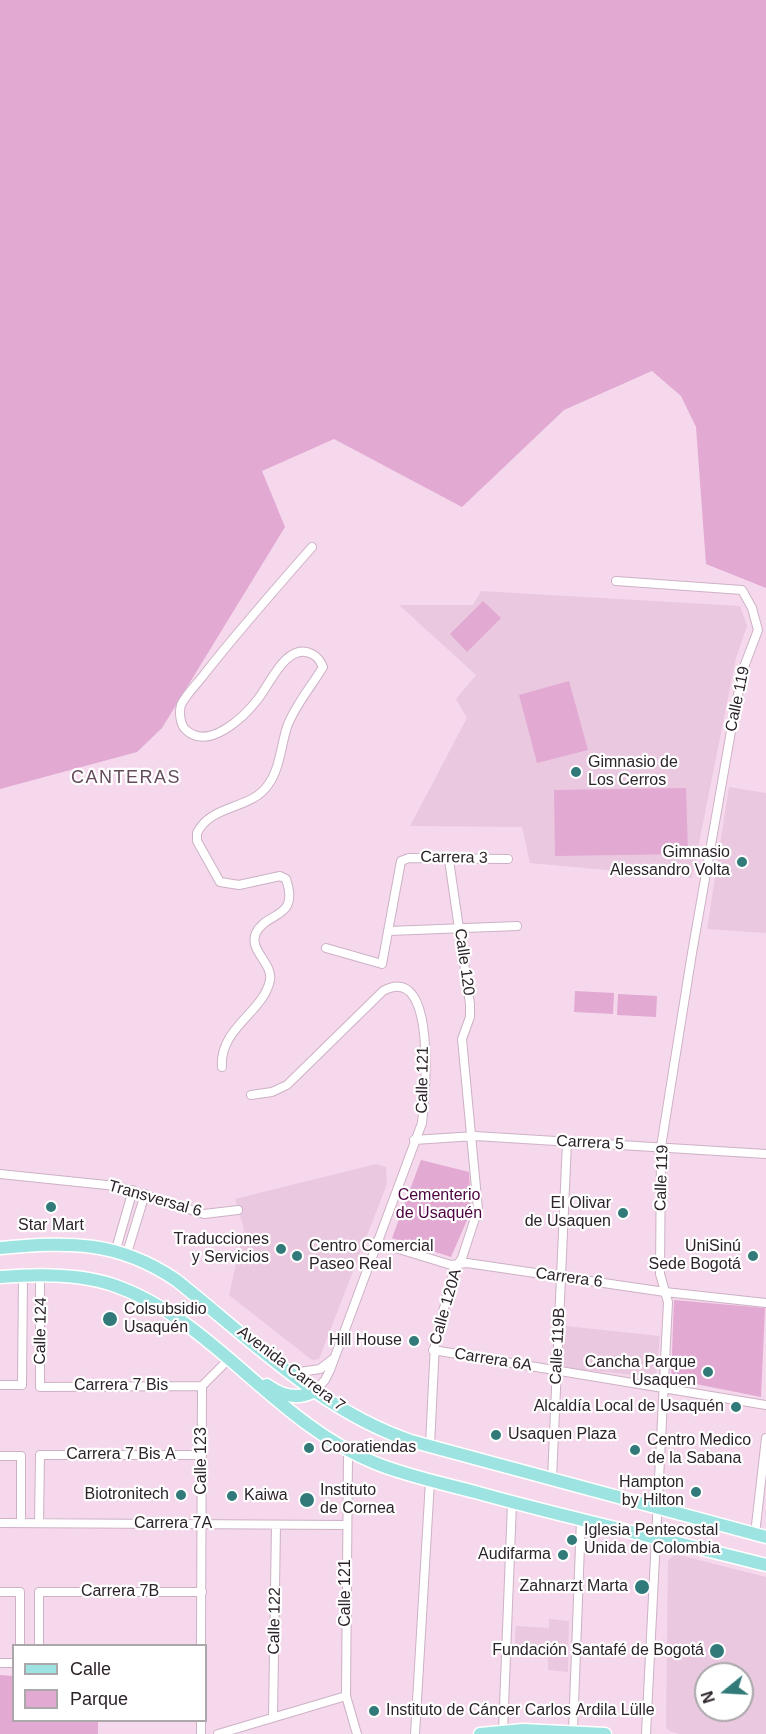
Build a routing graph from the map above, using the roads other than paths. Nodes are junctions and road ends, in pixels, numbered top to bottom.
1 (312, 547) dead end
2 (616, 581) dead end
3 (508, 859) dead end
4 (449, 860) junction
5 (517, 926) dead end
6 (460, 928) junction
7 (388, 931) junction
8 (326, 948) dead end
9 (222, 1067) dead end
10 (251, 1095) dead end
11 (470, 1136) junction
12 (414, 1140) junction
13 (567, 1142) junction
14 (662, 1147) junction
15 (766, 1154) edge
16 (0, 1173) edge
17 (133, 1190) junction
18 (145, 1194) junction
19 (238, 1210) dead end
20 (376, 1242) junction
21 (0, 1248) edge
22 (121, 1251) junction
23 (459, 1263) junction
24 (23, 1275) junction
25 (40, 1275) junction
26 (0, 1277) edge
27 (561, 1277) junction
28 (665, 1292) junction
29 (766, 1303) edge
30 (207, 1344) junction
31 (434, 1350) junction
32 (334, 1358) junction
33 (228, 1360) junction
34 (556, 1370) junction
35 (293, 1373) junction
36 (0, 1384) edge
37 (202, 1386) junction
38 (40, 1387) joint
39 (664, 1388) junction
40 (315, 1390) junction
41 (766, 1405) edge
42 (766, 1438) edge
43 (430, 1445) junction
44 (348, 1451) junction
45 (202, 1455) junction
46 (0, 1456) edge
47 (552, 1479) junction
48 (430, 1481) junction
49 (512, 1503) junction
50 (659, 1507) junction
51 (581, 1519) junction
52 (0, 1523) edge
53 (21, 1523) junction
54 (39, 1523) junction
55 (202, 1525) junction
56 (276, 1525) junction
57 (346, 1525) junction
58 (760, 1536) edge
59 (657, 1538) junction
60 (766, 1565) edge
61 (0, 1592) edge
62 (201, 1592) junction
63 (20, 1644) edge
64 (39, 1644) edge
65 (201, 1644) edge
66 (346, 1696) junction
67 (273, 1717) junction
68 (502, 1731) junction
69 (573, 1731) junction
70 (218, 1734) edge
71 (357, 1734) edge
72 (415, 1734) edge
73 (480, 1734) edge
74 (605, 1734) edge
75 (646, 1734) edge

1 - 9 street
2 - 14 street, Calle 119
3 - 4 street, Carrera 3
4 - 6 street, Calle 120
4 - 7 street, Carrera 3
5 - 6 street
6 - 7 street
6 - 11 street, Calle 120
7 - 8 street
10 - 12 street, Calle 121
11 - 12 street, Carrera 5
11 - 13 street, Carrera 5
11 - 23 street, Calle 120A
12 - 20 street, Calle 121
13 - 14 street, Carrera 5
13 - 27 street, Calle 119B
14 - 15 street, Carrera 5
14 - 28 street, Calle 119
16 - 17 street, Transversal 6
17 - 18 street, Transversal 6
17 - 22 street
18 - 19 street, Transversal 6
18 - 22 street
20 - 23 street, Carrera 6
20 - 32 street, Calle 121
21 - 22 main road, Avenida Carrera 7
22 - 35 main road, Avenida Carrera 7
23 - 27 street, Carrera 6
23 - 31 street, Calle 120A
24 - 25 main road, Avenida Carrera 7
24 - 26 main road, Avenida Carrera 7
24 - 36 street, Calle 124
25 - 30 main road, Avenida Carrera 7
25 - 38 street, Calle 124
27 - 28 street, Carrera 6
27 - 34 street, Calle 119B
28 - 29 street, Carrera 6
28 - 39 street, Calle 119
30 - 33 main road, Avenida Carrera 7
30 - 40 main road
31 - 34 street, Carrera 6A
31 - 43 street, Calle 120A
32 - 35 street
32 - 40 street, Calle 121
33 - 37 street
33 - 44 main road, Avenida Carrera 7
34 - 39 street, Carrera 6A
34 - 47 street, Calle 119B
35 - 40 main road, Avenida Carrera 7
37 - 38 street, Carrera 7 Bis
37 - 45 street, Calle 123
39 - 41 street, Carrera 6A
39 - 50 street, Calle 119
40 - 43 main road, Avenida Carrera 7
42 - 58 street
43 - 47 main road, Avenida Carrera 7
44 - 48 main road, Avenida Carrera 7
44 - 57 street, Calle 121
45 - 54 street, Carrera 7 Bis A
45 - 55 street, Calle 123
46 - 53 street
47 - 50 main road, Avenida Carrera 7
48 - 49 main road, Avenida Carrera 7
48 - 72 street
49 - 51 main road, Avenida Carrera 7
49 - 68 street
50 - 58 main road, Avenida Carrera 7
50 - 59 street, Calle 119
51 - 59 main road, Avenida Carrera 7
51 - 69 street
52 - 53 street, Carrera 7A
53 - 54 street, Carrera 7A
54 - 55 street, Carrera 7A
55 - 56 street, Carrera 7A
55 - 62 street, Calle 123
56 - 57 street, Carrera 7A
56 - 67 street, Calle 122
57 - 66 street, Calle 121
59 - 60 main road, Avenida Carrera 7
59 - 75 street, Calle 119
61 - 63 street
62 - 64 street, Carrera 7B
62 - 65 street, Calle 123
66 - 67 street
66 - 71 street, Calle 121
67 - 70 street
68 - 69 main road
68 - 73 main road
69 - 74 main road

